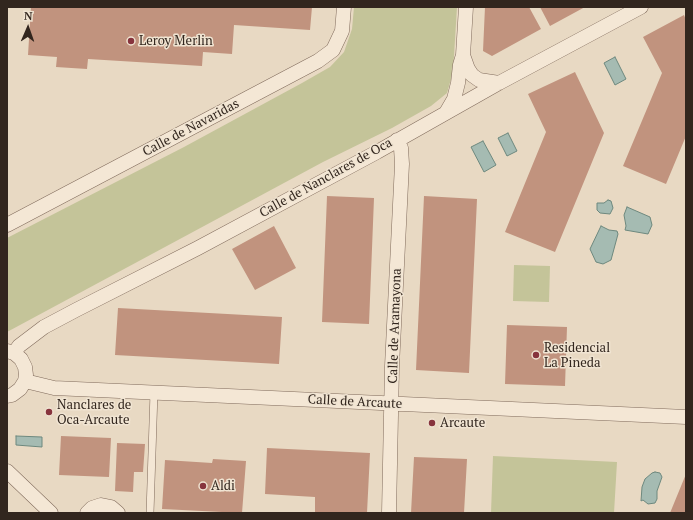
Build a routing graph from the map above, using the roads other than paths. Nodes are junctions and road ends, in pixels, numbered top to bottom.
1 (344, 7) edge
2 (466, 7) edge
3 (641, 7) edge
4 (463, 56) junction
5 (498, 83) junction
6 (447, 112) junction
7 (397, 140) junction
8 (7, 225) edge
9 (10, 352) edge
10 (25, 382) junction
11 (154, 392) junction
12 (7, 396) edge
13 (392, 404) junction
14 (686, 417) edge
15 (7, 471) edge
16 (51, 513) edge
17 (87, 513) edge
18 (118, 513) edge
19 (150, 513) edge
20 (389, 513) edge

1 - 8 street, Calle de Navaridas
2 - 4 street
3 - 5 street, Calle de Nanclares de Oca
4 - 5 street
4 - 6 street
5 - 6 street, Calle de Nanclares de Oca
6 - 7 street, Calle de Nanclares de Oca
7 - 9 street, Calle de Nanclares de Oca
7 - 13 street, Calle de Aramayona
9 - 10 street
10 - 11 street, Calle de Arcaute
10 - 12 street
11 - 13 street, Calle de Arcaute
11 - 19 lane
13 - 14 street, Calle de Arcaute
13 - 20 street, Calle de Aramayona
15 - 16 street
17 - 18 street

